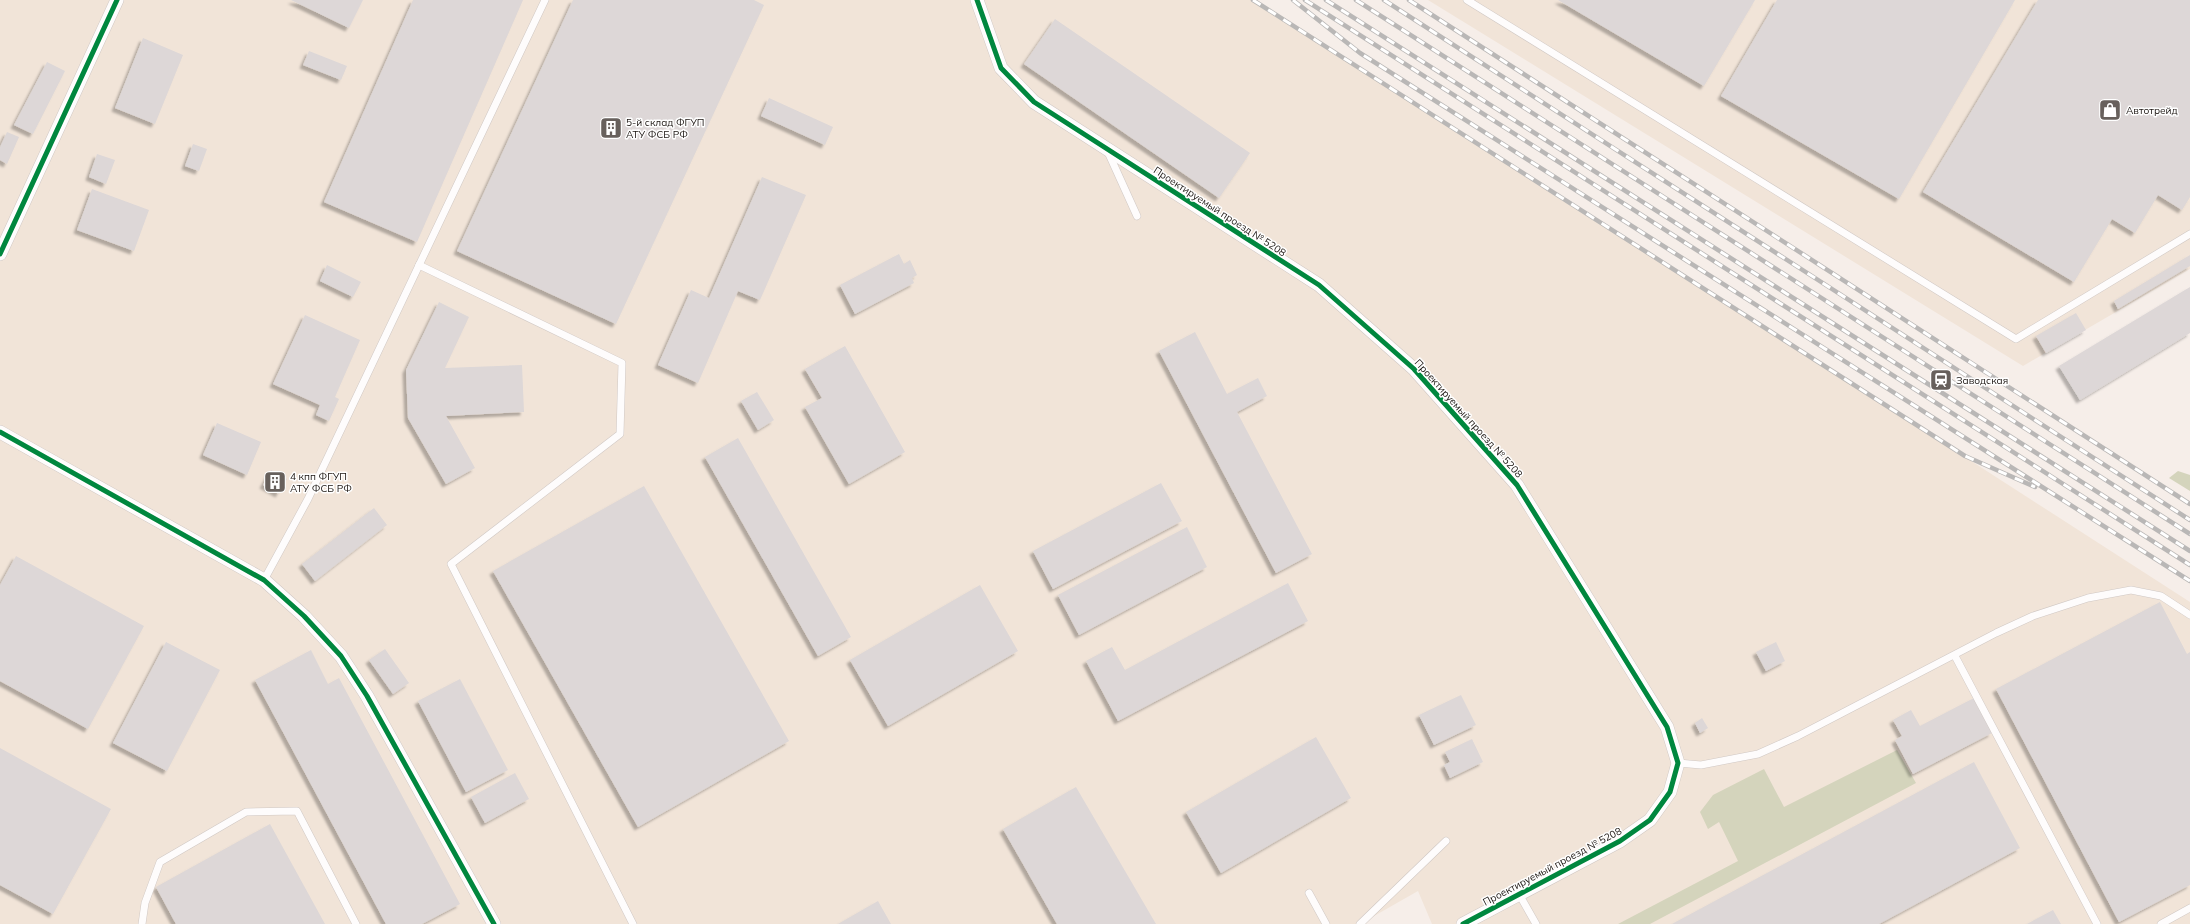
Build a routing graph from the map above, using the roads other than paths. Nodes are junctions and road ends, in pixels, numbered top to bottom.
1 (117, 0) edge
2 (545, 0) edge
3 (977, 0) edge
4 (1466, 0) edge
5 (1107, 149) junction
6 (1136, 216) dead end
7 (2190, 234) edge
8 (0, 254) edge
9 (419, 265) junction
10 (0, 432) edge
11 (264, 580) junction
12 (2190, 615) edge
13 (1955, 656) junction
14 (1678, 763) junction
15 (1446, 841) dead end
16 (1309, 893) dead end
17 (1519, 894) junction
18 (2190, 908) edge
19 (142, 924) edge
20 (356, 924) edge
21 (494, 924) edge
22 (633, 924) edge
23 (1326, 924) edge
24 (1360, 924) edge
25 (1463, 924) edge
26 (1536, 924) edge
27 (2097, 924) edge
28 (2161, 924) edge

1 - 8 street
2 - 9 lane
3 - 5 street, Проектируемый проезд № 5208
4 - 7 lane
5 - 6 lane
5 - 14 street, Проектируемый проезд № 5208
9 - 11 lane
9 - 22 lane
10 - 11 street
11 - 21 street
12 - 13 lane
13 - 14 lane
13 - 27 lane
14 - 17 street, Проектируемый проезд № 5208
15 - 24 lane
16 - 23 lane
17 - 25 street, Проектируемый проезд № 5208
17 - 26 lane
18 - 28 lane
19 - 20 lane

